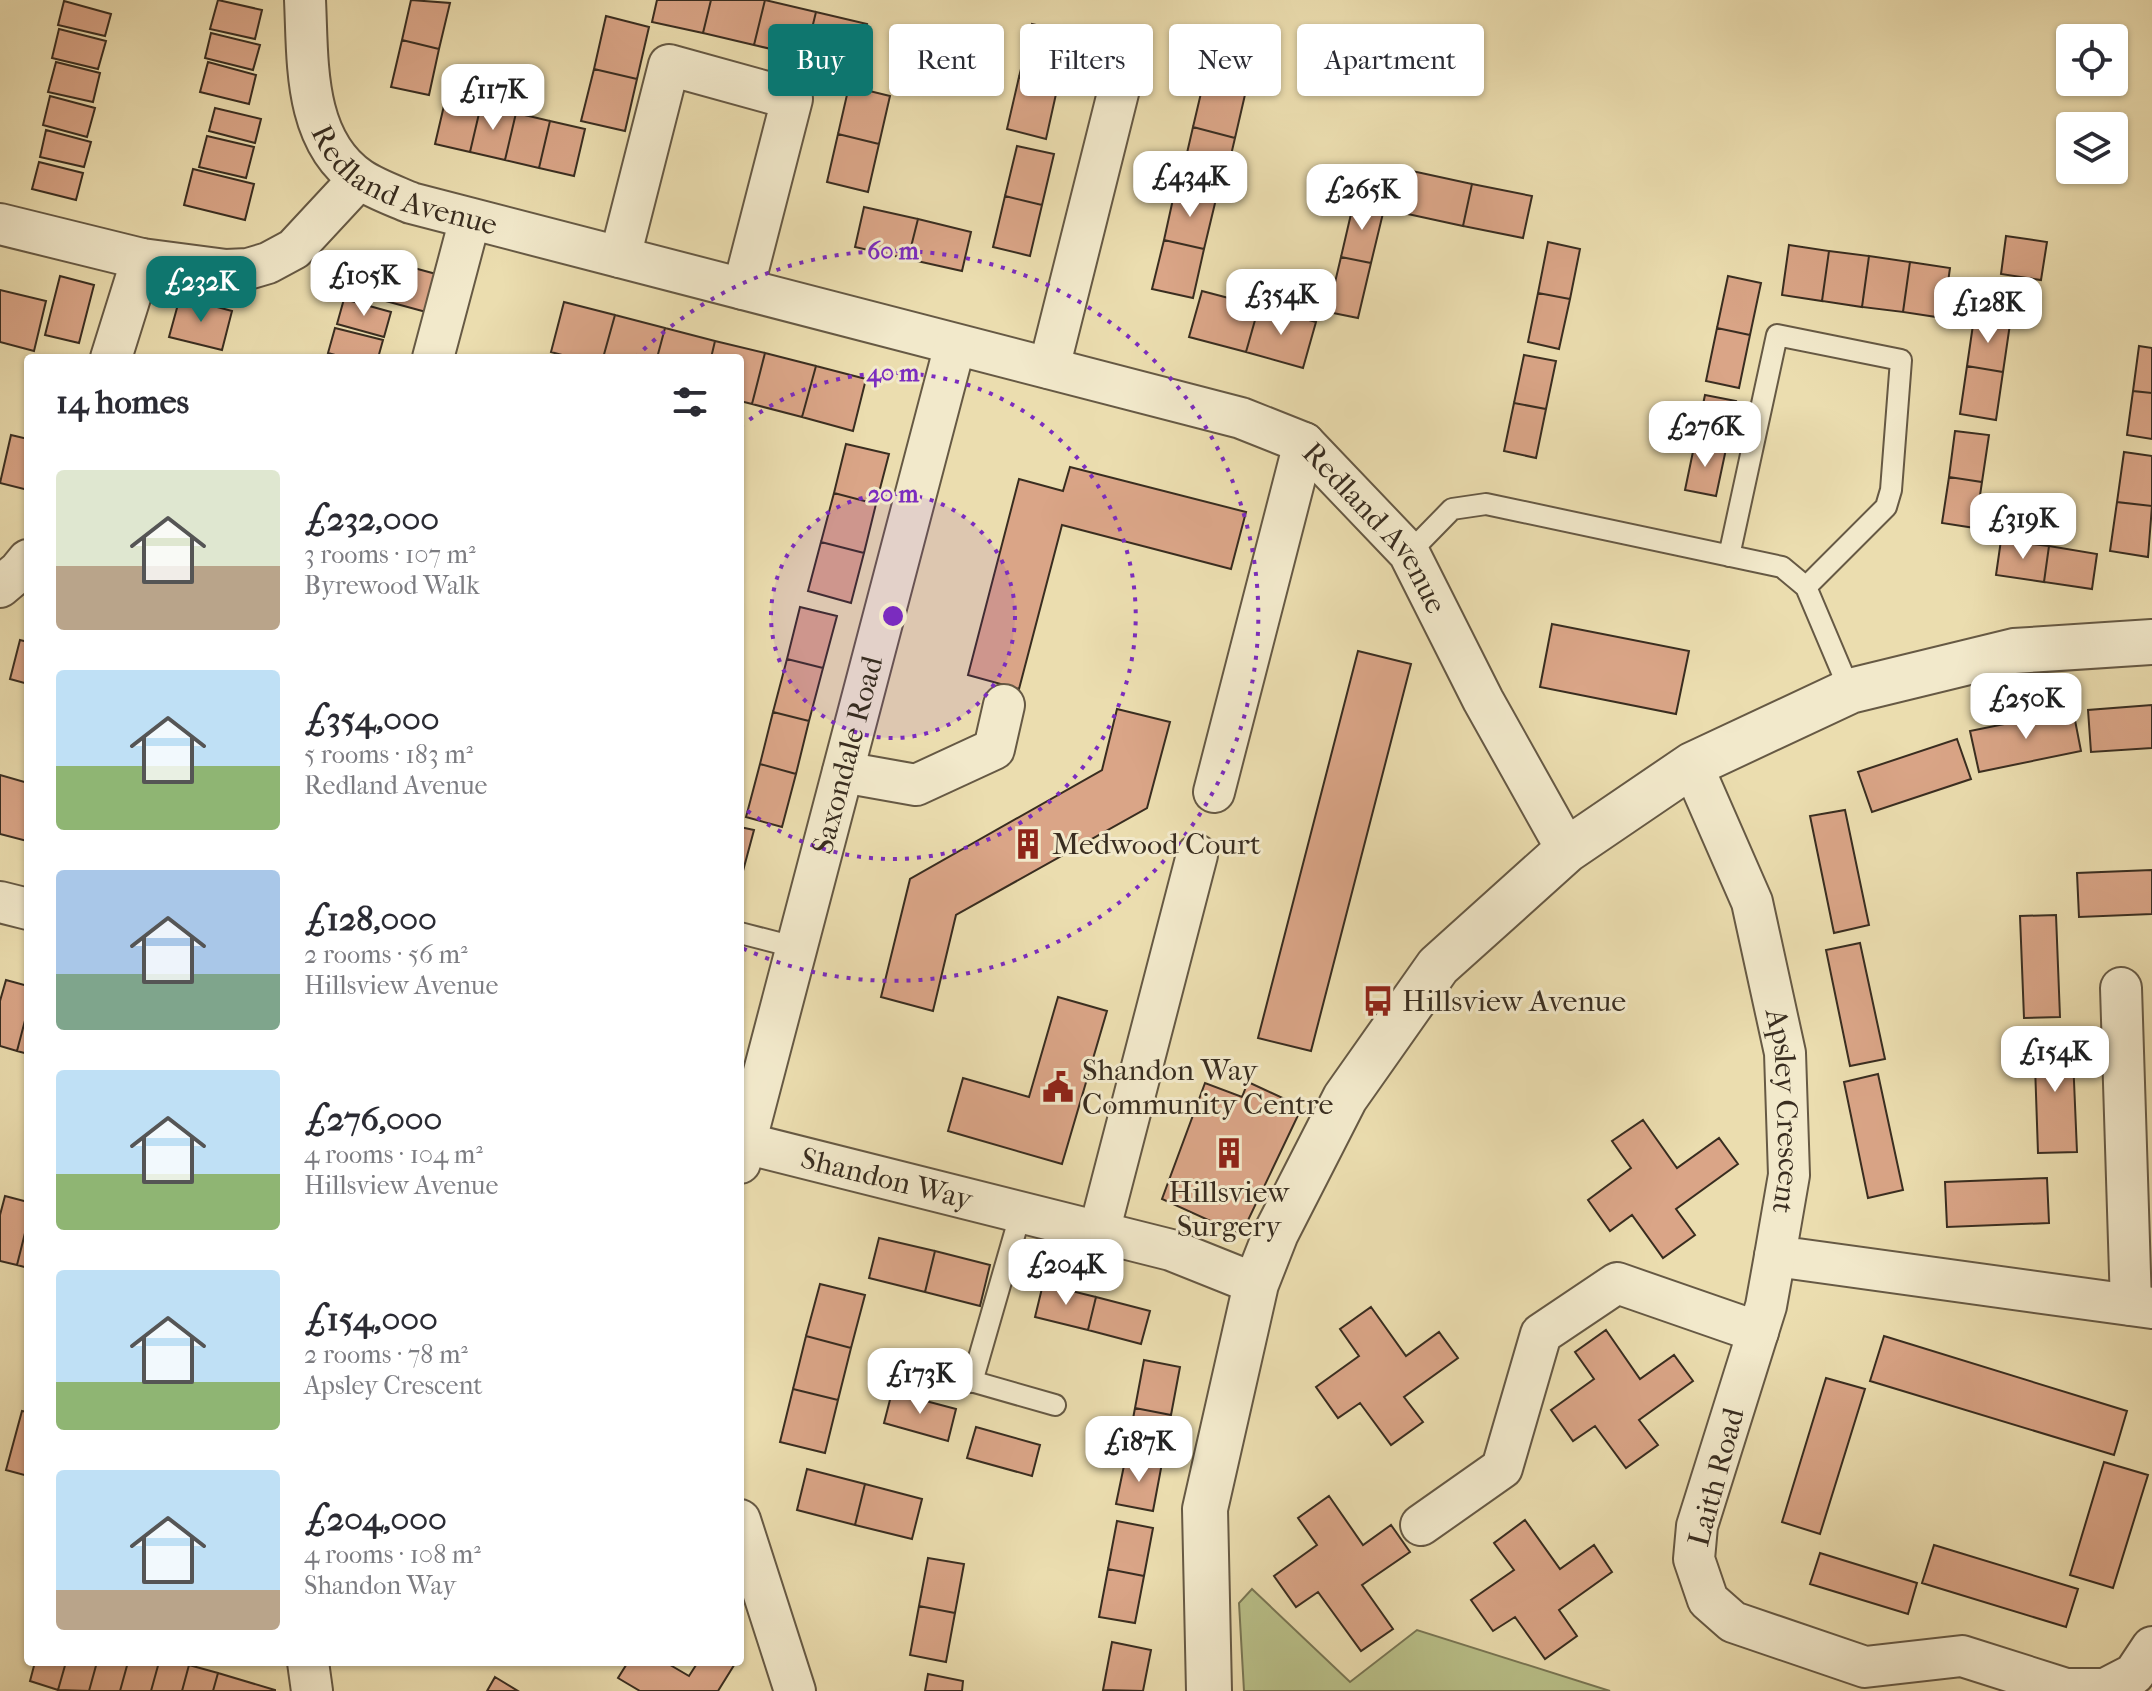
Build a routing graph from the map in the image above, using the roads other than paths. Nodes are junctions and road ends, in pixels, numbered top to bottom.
1 (305, 0) edge
2 (1117, 96) edge
3 (359, 179) junction
4 (470, 219) junction
5 (0, 224) edge
6 (620, 257) junction
7 (142, 259) junction
8 (743, 289) junction
9 (955, 345) junction
10 (112, 354) edge
11 (434, 354) edge
12 (1049, 368) junction
13 (1304, 443) junction
14 (1409, 553) junction
15 (1729, 556) junction
16 (24, 565) edge
17 (0, 587) edge
18 (1806, 587) junction
19 (2152, 642) edge
20 (1850, 691) junction
21 (1004, 705) dead end
22 (1692, 765) junction
23 (843, 772) junction
24 (1214, 792) dead end
25 (1567, 850) junction
26 (1197, 855) dead end
27 (0, 902) edge
28 (24, 908) edge
29 (744, 934) edge
30 (798, 948) junction
31 (2121, 988) dead end
32 (744, 1149) edge
33 (744, 1153) edge
34 (1021, 1212) junction
35 (1099, 1232) junction
36 (1775, 1256) junction
37 (1256, 1284) junction
38 (2142, 1307) edge
39 (1758, 1332) junction
40 (901, 1361) dead end
41 (972, 1382) junction
42 (1055, 1405) dead end
43 (1421, 1525) dead end
44 (744, 1532) edge
45 (2152, 1647) edge
46 (309, 1666) edge
47 (312, 1691) edge
48 (795, 1691) edge
49 (1209, 1691) edge

1 - 3 street, Redland Avenue
2 - 12 street
3 - 4 street, Redland Avenue
3 - 7 street
4 - 6 street, Redland Avenue
4 - 11 street
5 - 7 street
6 - 8 street, Redland Avenue
6 - 8 street
7 - 10 street
8 - 9 street, Redland Avenue
9 - 12 street, Redland Avenue
9 - 23 street, Saxondale Road
12 - 13 street, Redland Avenue
13 - 14 street, Redland Avenue
13 - 24 street
14 - 15 lane
14 - 25 street, Redland Avenue
15 - 18 lane
15 - 18 lane
16 - 17 street
18 - 20 lane
19 - 20 street
20 - 22 street
21 - 23 street
22 - 25 street
22 - 36 street, Apsley Crescent
23 - 30 street, Saxondale Road
25 - 37 street
26 - 35 street
27 - 28 street
29 - 30 lane
30 - 32 street, Saxondale Road
31 - 38 street, Apsley Crescent
33 - 34 street, Shandon Way
34 - 35 street, Shandon Way
34 - 41 lane
35 - 37 street, Shandon Way
36 - 38 street, Apsley Crescent
36 - 39 street, Laith Road
37 - 49 street
39 - 43 street
39 - 45 street, Laith Road
40 - 41 lane
41 - 42 lane
44 - 48 street
46 - 47 street

